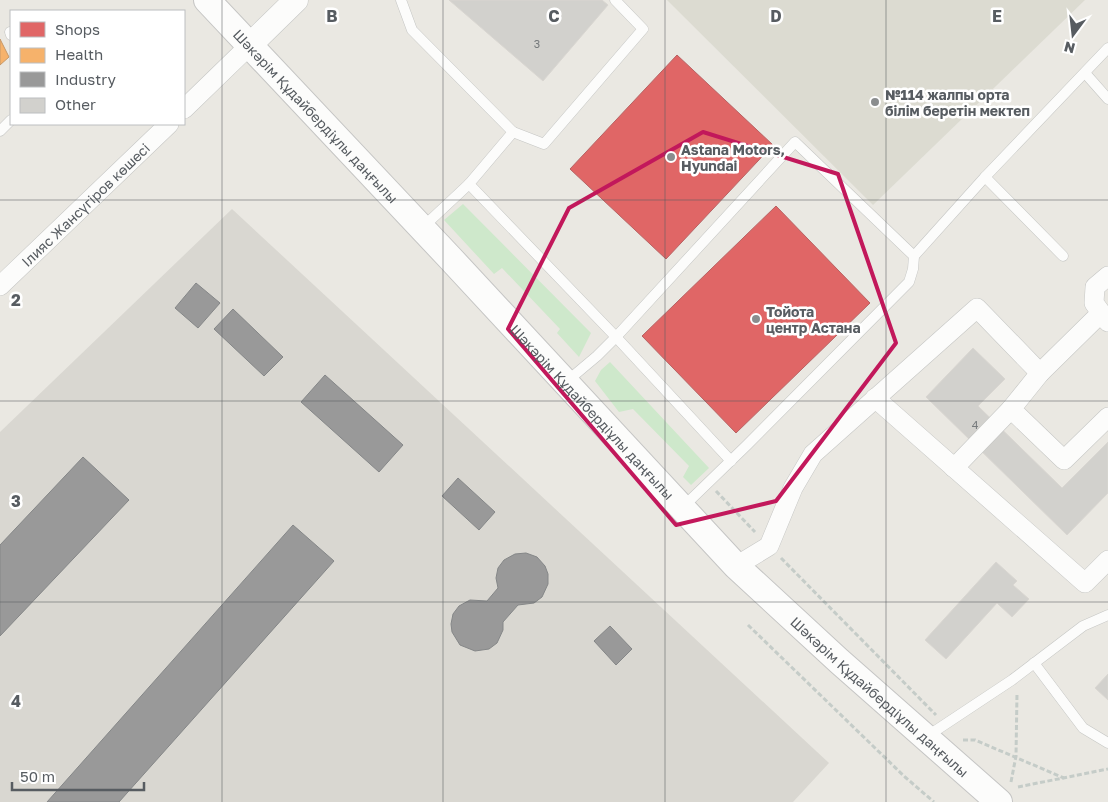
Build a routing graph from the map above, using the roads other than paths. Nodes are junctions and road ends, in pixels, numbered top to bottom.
1 (207, 0) edge
2 (296, 0) edge
3 (401, 0) edge
4 (615, 0) edge
5 (250, 45) junction
6 (1108, 48) edge
7 (1085, 73) junction
8 (1108, 100) edge
9 (185, 108) edge
10 (10, 121) edge
11 (168, 125) edge
12 (0, 131) edge
13 (513, 132) junction
14 (985, 177) junction
15 (469, 184) junction
16 (422, 228) junction
17 (914, 256) junction
18 (1063, 256) dead end
19 (1108, 276) edge
20 (0, 286) edge
21 (1105, 318) edge
22 (616, 337) junction
23 (1040, 373) junction
24 (565, 382) junction
25 (875, 398) junction
26 (1010, 409) junction
27 (1108, 417) edge
28 (731, 461) junction
29 (954, 468) junction
30 (682, 508) junction
31 (1108, 560) edge
32 (736, 566) junction
33 (1108, 615) edge
34 (1034, 663) junction
35 (936, 731) junction
36 (1108, 743) edge
37 (1009, 790) edge

1 - 5 main road, Шәкәрім Құдайбердіұлы даңғылы
2 - 5 street
3 - 13 lane
4 - 13 lane
5 - 9 street
5 - 16 main road, Шәкәрім Құдайбердіұлы даңғылы
6 - 7 lane
7 - 8 lane
7 - 14 lane
10 - 12 lane
11 - 20 street, Ілияс Жансүгіров көшесі
13 - 15 lane
14 - 17 lane
14 - 18 lane
15 - 16 lane
15 - 22 lane
16 - 24 main road, Шәкәрім Құдайбердіұлы даңғылы
17 - 22 lane
17 - 28 lane
19 - 21 street
21 - 23 street
22 - 24 lane
22 - 28 lane
23 - 25 street
23 - 26 street
24 - 30 main road, Шәкәрім Құдайбердіұлы даңғылы
25 - 29 street
25 - 32 street
26 - 27 street
26 - 29 street
28 - 30 lane
29 - 31 street
30 - 32 main road, Шәкәрім Құдайбердіұлы даңғылы
32 - 35 main road, Шәкәрім Құдайбердіұлы даңғылы
33 - 34 lane
34 - 35 lane
34 - 36 lane
35 - 37 main road, Шәкәрім Құдайбердіұлы даңғылы

